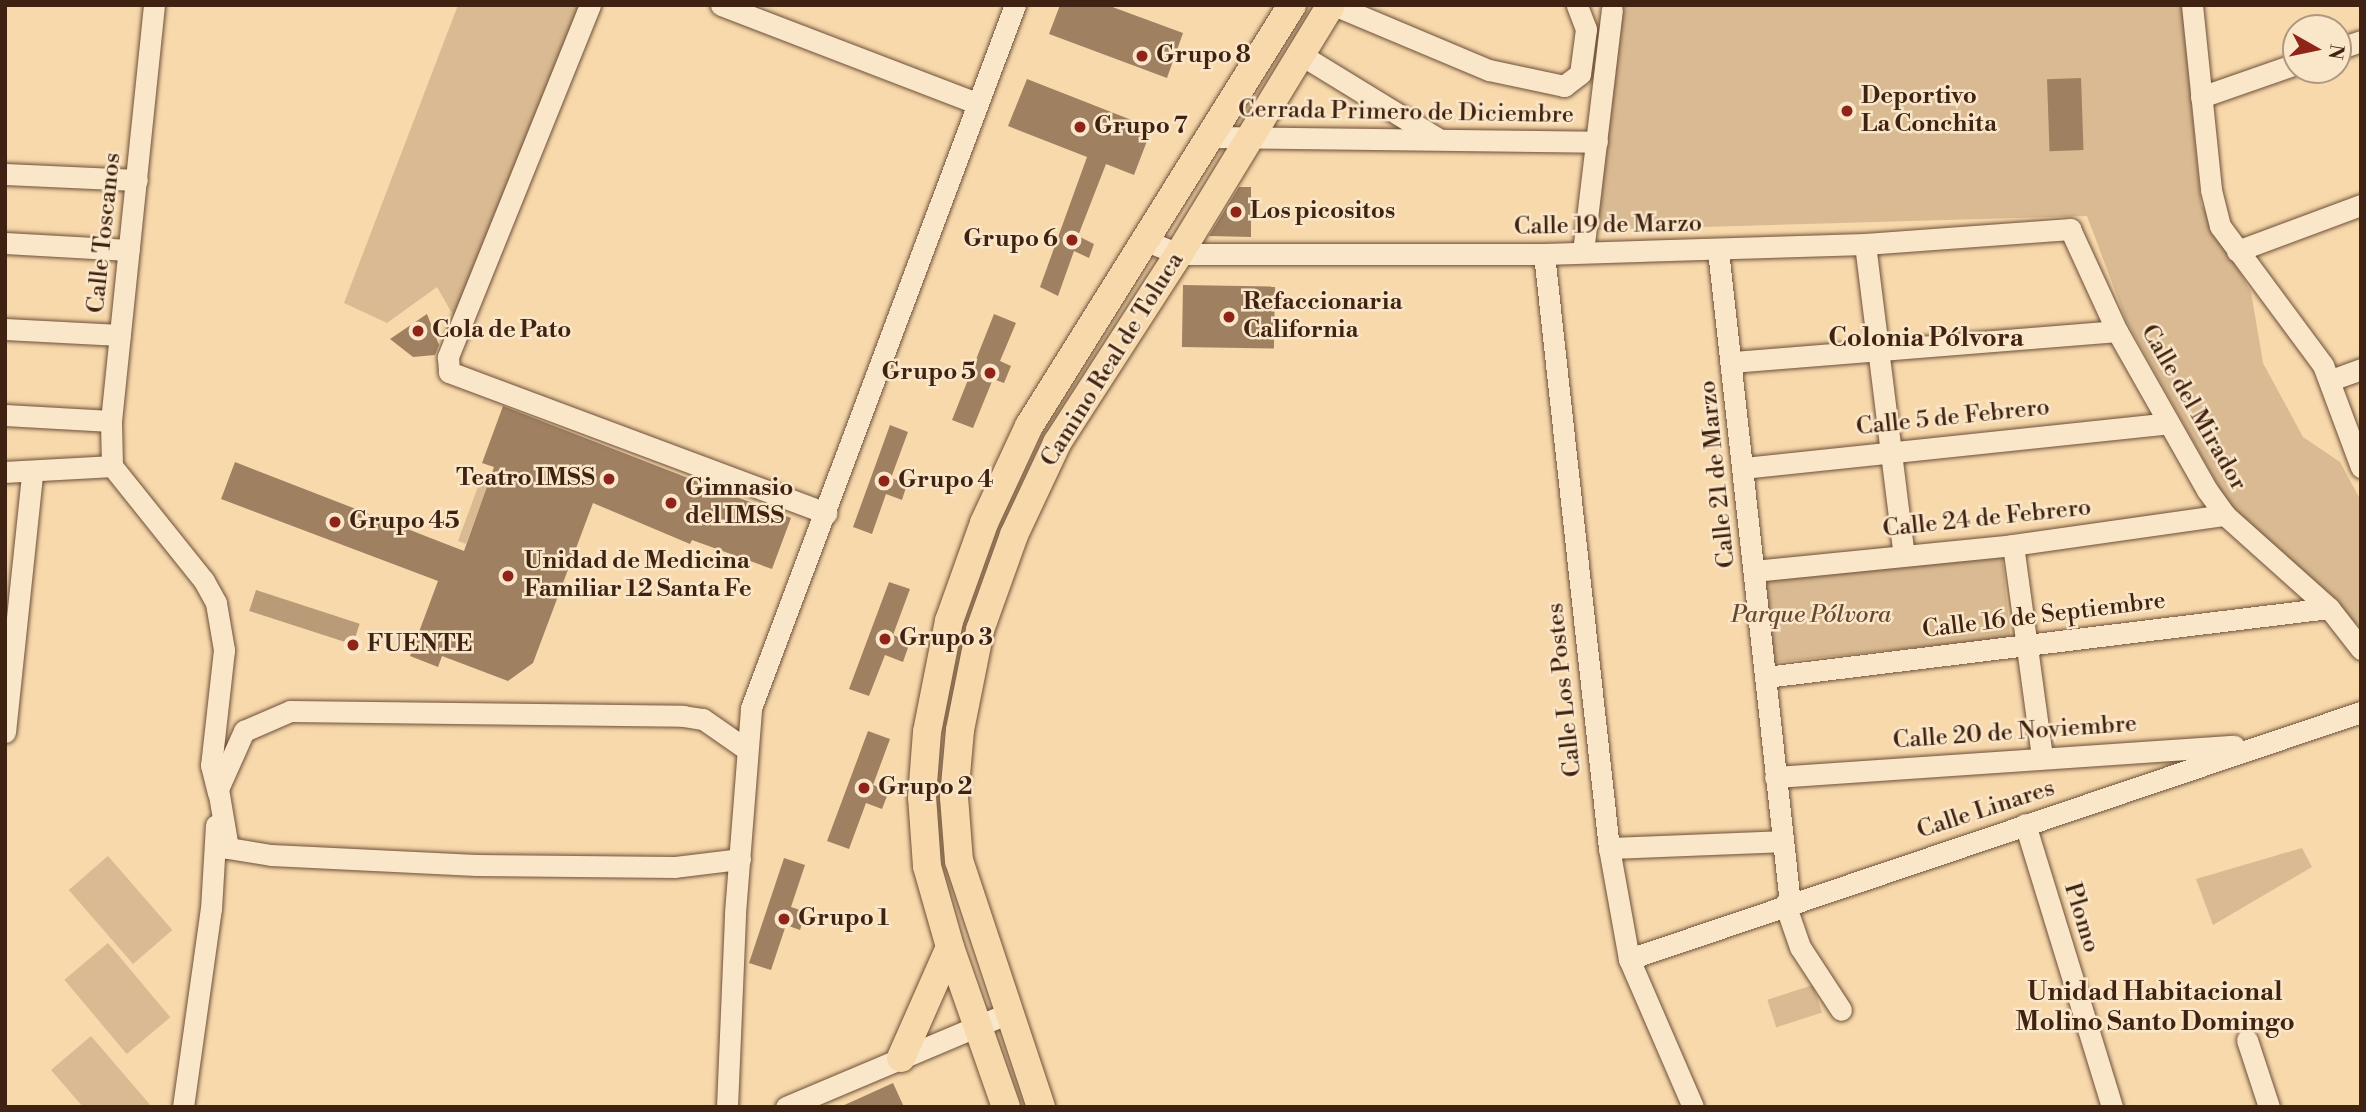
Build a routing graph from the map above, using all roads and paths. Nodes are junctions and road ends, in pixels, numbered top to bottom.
1 (154, 5) edge
2 (590, 5) edge
3 (721, 5) edge
4 (1015, 5) edge
5 (1293, 5) edge
6 (1332, 5) edge
7 (1577, 5) edge
8 (2192, 5) edge
9 (1612, 10) dead end
10 (1303, 55) junction
11 (2282, 69) edge
12 (2201, 97) junction
13 (976, 103) junction
14 (1249, 135) junction
15 (1213, 136) junction
16 (1439, 139) junction
17 (1597, 142) junction
18 (5, 174) edge
19 (137, 180) junction
20 (2361, 205) edge
21 (2070, 229) joint
22 (1149, 242) junction
23 (5, 243) edge
24 (1865, 244) junction
25 (129, 250) junction
26 (1718, 250) junction
27 (2237, 251) junction
28 (1583, 252) junction
29 (1179, 254) junction
30 (1544, 254) junction
31 (5, 329) edge
32 (2118, 331) junction
33 (120, 335) junction
34 (1878, 348) junction
35 (1732, 362) junction
36 (2361, 369) edge
37 (2331, 380) junction
38 (5, 415) edge
39 (111, 421) junction
40 (2168, 423) junction
41 (1891, 450) junction
42 (111, 466) junction
43 (2361, 467) edge
44 (1743, 468) junction
45 (5, 472) edge
46 (32, 473) junction
47 (826, 513) junction
48 (2225, 515) junction
49 (2013, 545) junction
50 (1904, 555) junction
51 (1754, 571) junction
52 (12, 592) edge
53 (2329, 608) junction
54 (2025, 644) junction
55 (2361, 649) edge
56 (936, 676) junction
57 (1766, 677) junction
58 (967, 682) junction
59 (2361, 712) edge
60 (5, 732) edge
61 (2259, 744) junction
62 (746, 749) junction
63 (2042, 757) junction
64 (1776, 777) junction
65 (218, 789) junction
66 (2025, 824) junction
67 (1782, 841) junction
68 (1609, 848) junction
69 (740, 859) junction
70 (1787, 904) junction
71 (950, 947) junction
72 (1629, 960) junction
73 (1841, 1010) dead end
74 (1009, 1013) junction
75 (978, 1030) junction
76 (2247, 1040) dead end
77 (901, 1058) junction
78 (183, 1107) edge
79 (727, 1107) edge
80 (786, 1107) edge
81 (1006, 1107) edge
82 (1041, 1107) edge
83 (1693, 1107) edge
84 (2112, 1107) edge
85 (2269, 1107) edge

1 - 19 street, Calle Toscanos
2 - 47 street
3 - 13 street
4 - 13 street
5 - 15 main road, Camino Real de Toluca
6 - 7 street
6 - 10 main road, Camino Real de Toluca
8 - 12 street
9 - 17 street
10 - 14 main road, Camino Real de Toluca
10 - 16 street
11 - 12 street
12 - 27 street
13 - 47 street
14 - 15 street, Cerrada Primero de Diciembre
14 - 16 street, Cerrada Primero de Diciembre
14 - 29 main road, Camino Real de Toluca
15 - 22 main road, Camino Real de Toluca
16 - 17 street, Cerrada Primero de Diciembre
17 - 28 street
18 - 19 street
19 - 25 street, Calle Toscanos
20 - 27 street
21 - 24 street, Calle 19 de Marzo
21 - 32 street, Calle del Mirador
22 - 29 street, Calle 19 de Marzo
22 - 56 main road, Camino Real de Toluca
23 - 25 street
24 - 26 street, Calle 19 de Marzo
24 - 34 street
25 - 33 street, Calle Toscanos
26 - 28 street, Calle 19 de Marzo
26 - 35 street, Calle 21 de Marzo
27 - 37 street
28 - 30 street, Calle 19 de Marzo
29 - 30 street, Calle 19 de Marzo
29 - 58 main road, Camino Real de Toluca
30 - 68 street, Calle Los Postes
31 - 33 street
32 - 34 street
32 - 40 street, Calle del Mirador
33 - 39 street, Calle Toscanos
34 - 35 street
34 - 41 street
35 - 44 street, Calle 21 de Marzo
36 - 37 street
37 - 43 street
38 - 39 street
39 - 42 street, Calle Toscanos
40 - 41 street, Calle 5 de Febrero
40 - 48 street, Calle del Mirador
41 - 44 street, Calle 5 de Febrero
41 - 50 street
42 - 46 street
42 - 65 street
44 - 51 street, Calle 21 de Marzo
45 - 46 street
46 - 52 street
47 - 62 street
48 - 49 street, Calle 24 de Febrero
48 - 53 street, Calle del Mirador
49 - 50 street, Calle 24 de Febrero
49 - 54 street
50 - 51 street, Calle 24 de Febrero
51 - 57 street, Calle 21 de Marzo
52 - 60 street
53 - 54 street, Calle 16 de Septiembre
53 - 55 street, Calle del Mirador
54 - 57 street, Calle 16 de Septiembre
54 - 63 street
56 - 58 main road
56 - 71 main road, Camino Real de Toluca
57 - 64 street, Calle 21 de Marzo
58 - 74 main road, Camino Real de Toluca
59 - 61 street, Calle Linares
61 - 63 street, Calle 20 de Noviembre
61 - 66 street, Calle Linares
62 - 65 street
62 - 69 street
63 - 64 street, Calle 20 de Noviembre
64 - 67 street, Calle 21 de Marzo
65 - 69 street
65 - 78 street
66 - 70 street, Calle Linares
66 - 84 street, Plomo
67 - 68 street
67 - 70 street, Calle 21 de Marzo
68 - 72 street, Calle Los Postes
69 - 79 street
70 - 72 street, Calle Linares
70 - 73 street, Calle 21 de Marzo
71 - 75 main road, Camino Real de Toluca
71 - 77 main road
72 - 83 street, Calle Los Postes
74 - 75 street
74 - 82 main road, Camino Real de Toluca
75 - 77 street
75 - 81 main road, Camino Real de Toluca
76 - 85 street
77 - 80 street

